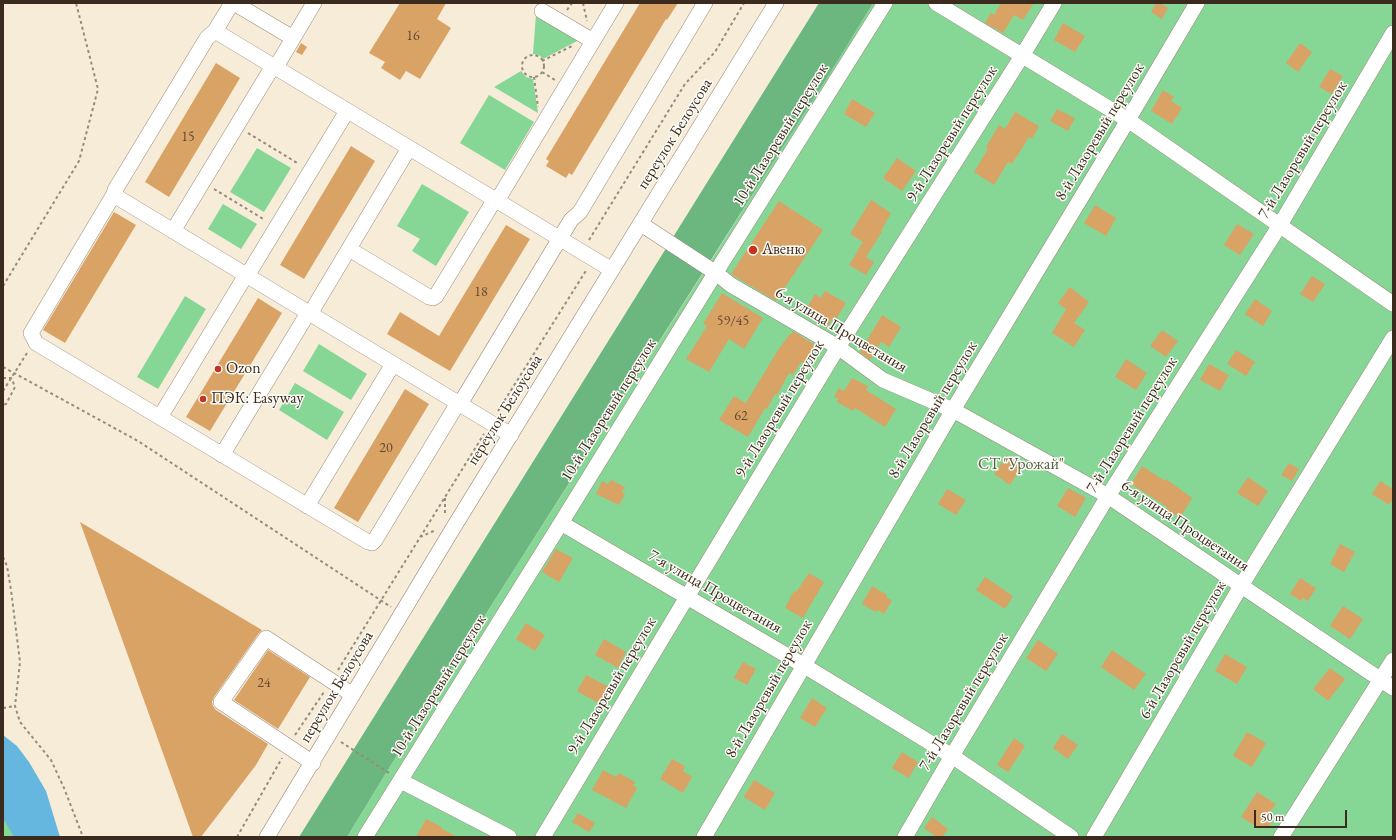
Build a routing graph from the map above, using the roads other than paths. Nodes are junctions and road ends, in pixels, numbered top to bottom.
1 (233, 3) edge
2 (314, 3) edge
3 (616, 3) edge
4 (706, 3) edge
5 (776, 3) edge
6 (885, 3) edge
7 (936, 3) edge
8 (1054, 3) edge
9 (1197, 3) edge
10 (542, 11) dead end
11 (215, 31) junction
12 (1393, 33) edge
13 (293, 38) junction
14 (590, 39) junction
15 (1022, 56) junction
16 (274, 66) junction
17 (347, 110) junction
18 (1128, 120) junction
19 (409, 148) junction
20 (114, 194) junction
21 (496, 200) junction
22 (641, 224) junction
23 (1280, 225) junction
24 (173, 231) junction
25 (560, 239) junction
26 (349, 249) junction
27 (612, 270) junction
28 (716, 273) junction
29 (246, 276) junction
30 (1393, 304) edge
31 (309, 313) junction
32 (1393, 338) edge
33 (838, 347) junction
34 (393, 364) junction
35 (459, 404) junction
36 (953, 410) junction
37 (160, 417) junction
38 (511, 435) junction
39 (222, 455) junction
40 (1108, 496) junction
41 (307, 506) junction
42 (561, 523) junction
43 (1241, 586) junction
44 (687, 597) junction
45 (1393, 660) edge
46 (803, 665) junction
47 (1380, 680) junction
48 (1393, 688) edge
49 (353, 695) junction
50 (952, 756) junction
51 (312, 762) junction
52 (401, 781) junction
53 (267, 837) edge
54 (365, 837) edge
55 (509, 837) edge
56 (543, 837) edge
57 (704, 837) edge
58 (905, 837) edge
59 (1071, 837) edge
60 (1094, 837) edge
61 (1281, 837) edge

1 - 11 street
1 - 13 street
2 - 13 street
3 - 14 street
4 - 25 street
5 - 22 street, переулок Белоусова
6 - 28 street, 10-й Лазоревый переулок
7 - 15 street
8 - 15 street, 9-й Лазоревый переулок
9 - 18 street, 8-й Лазоревый переулок
10 - 14 street
11 - 16 street
11 - 20 street
12 - 23 street, 7-й Лазоревый переулок
13 - 16 street
14 - 21 street
15 - 18 street
15 - 33 street, 9-й Лазоревый переулок
16 - 17 street
16 - 24 street
17 - 19 street
17 - 29 street
18 - 23 street
18 - 36 street, 8-й Лазоревый переулок
19 - 21 street
19 - 26 street
20 - 24 street
20 - 37 street
21 - 25 street
21 - 26 street
22 - 27 street, переулок Белоусова
22 - 28 street, 6-я улица Процветания
23 - 30 street
23 - 40 street, 7-й Лазоревый переулок
24 - 29 street
25 - 27 street
25 - 35 street
26 - 31 street
27 - 38 street, переулок Белоусова
28 - 33 street, 6-я улица Процветания
28 - 42 street, 10-й Лазоревый переулок
29 - 31 street
29 - 37 street
31 - 34 street
31 - 39 street
32 - 43 street, 6-й Лазоревый переулок
33 - 36 street, 6-я улица Процветания
33 - 44 street, 9-й Лазоревый переулок
34 - 35 street
34 - 41 street
35 - 38 street
35 - 41 street
36 - 40 street, 6-я улица Процветания
36 - 46 street, 8-й Лазоревый переулок
37 - 39 street
38 - 49 street, переулок Белоусова
39 - 41 street
40 - 43 street, 6-я улица Процветания
40 - 50 street, 7-й Лазоревый переулок
42 - 44 street, 7-я улица Процветания
42 - 52 street, 10-й Лазоревый переулок
43 - 47 street, 6-я улица Процветания
43 - 60 street, 6-й Лазоревый переулок
44 - 46 street, 7-я улица Процветания
44 - 56 street, 9-й Лазоревый переулок
45 - 47 street
46 - 50 street, 7-я улица Процветания
46 - 57 street, 8-й Лазоревый переулок
47 - 48 street, 6-я улица Процветания
47 - 61 street
49 - 51 street, переулок Белоусова
49 - 51 street
50 - 58 street, 7-й Лазоревый переулок
50 - 59 street, 7-я улица Процветания
51 - 53 street, переулок Белоусова
52 - 54 street, 10-й Лазоревый переулок
52 - 55 street

